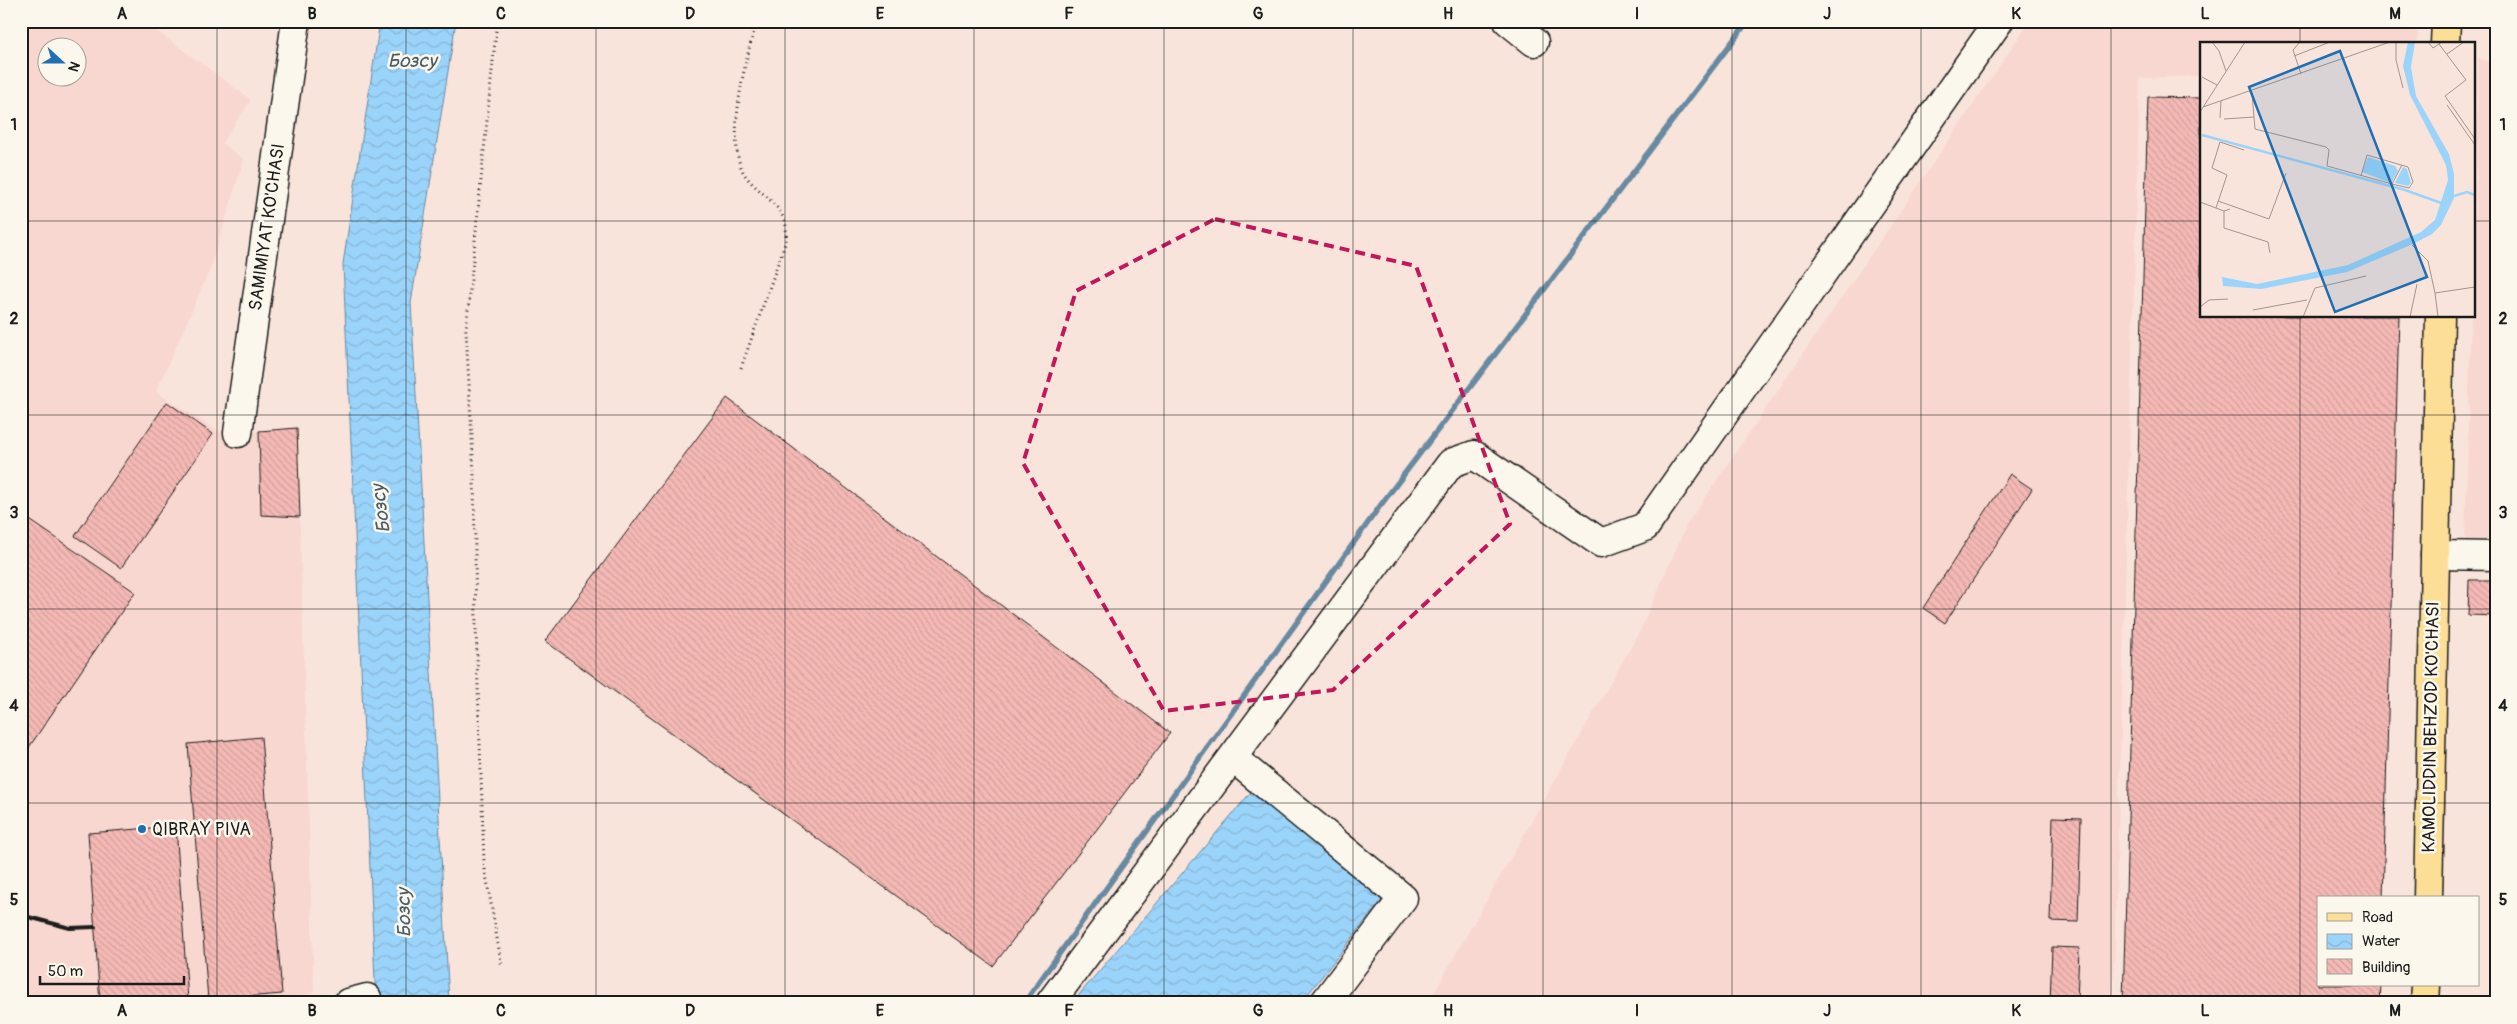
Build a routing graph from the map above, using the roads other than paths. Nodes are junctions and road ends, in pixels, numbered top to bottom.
1 (296, 21) edge
2 (1508, 21) edge
3 (1999, 21) edge
4 (2446, 21) edge
5 (1534, 42) dead end
6 (2445, 42) edge
7 (2440, 318) edge
8 (238, 433) dead end
9 (2435, 555) junction
10 (2496, 556) edge
11 (1233, 758) junction
12 (2428, 896) edge
13 (2426, 986) edge
14 (1050, 1003) edge
15 (1324, 1003) edge
16 (2426, 1003) edge

1 - 8 street, SAMIMIYAT KO'CHASI
2 - 5 street
3 - 11 street
4 - 6 main road
7 - 9 main road, KAMOLIDDIN BEHZOD KO'CHASI
9 - 10 street
9 - 12 main road, KAMOLIDDIN BEHZOD KO'CHASI
11 - 14 street
11 - 15 street
13 - 16 main road

